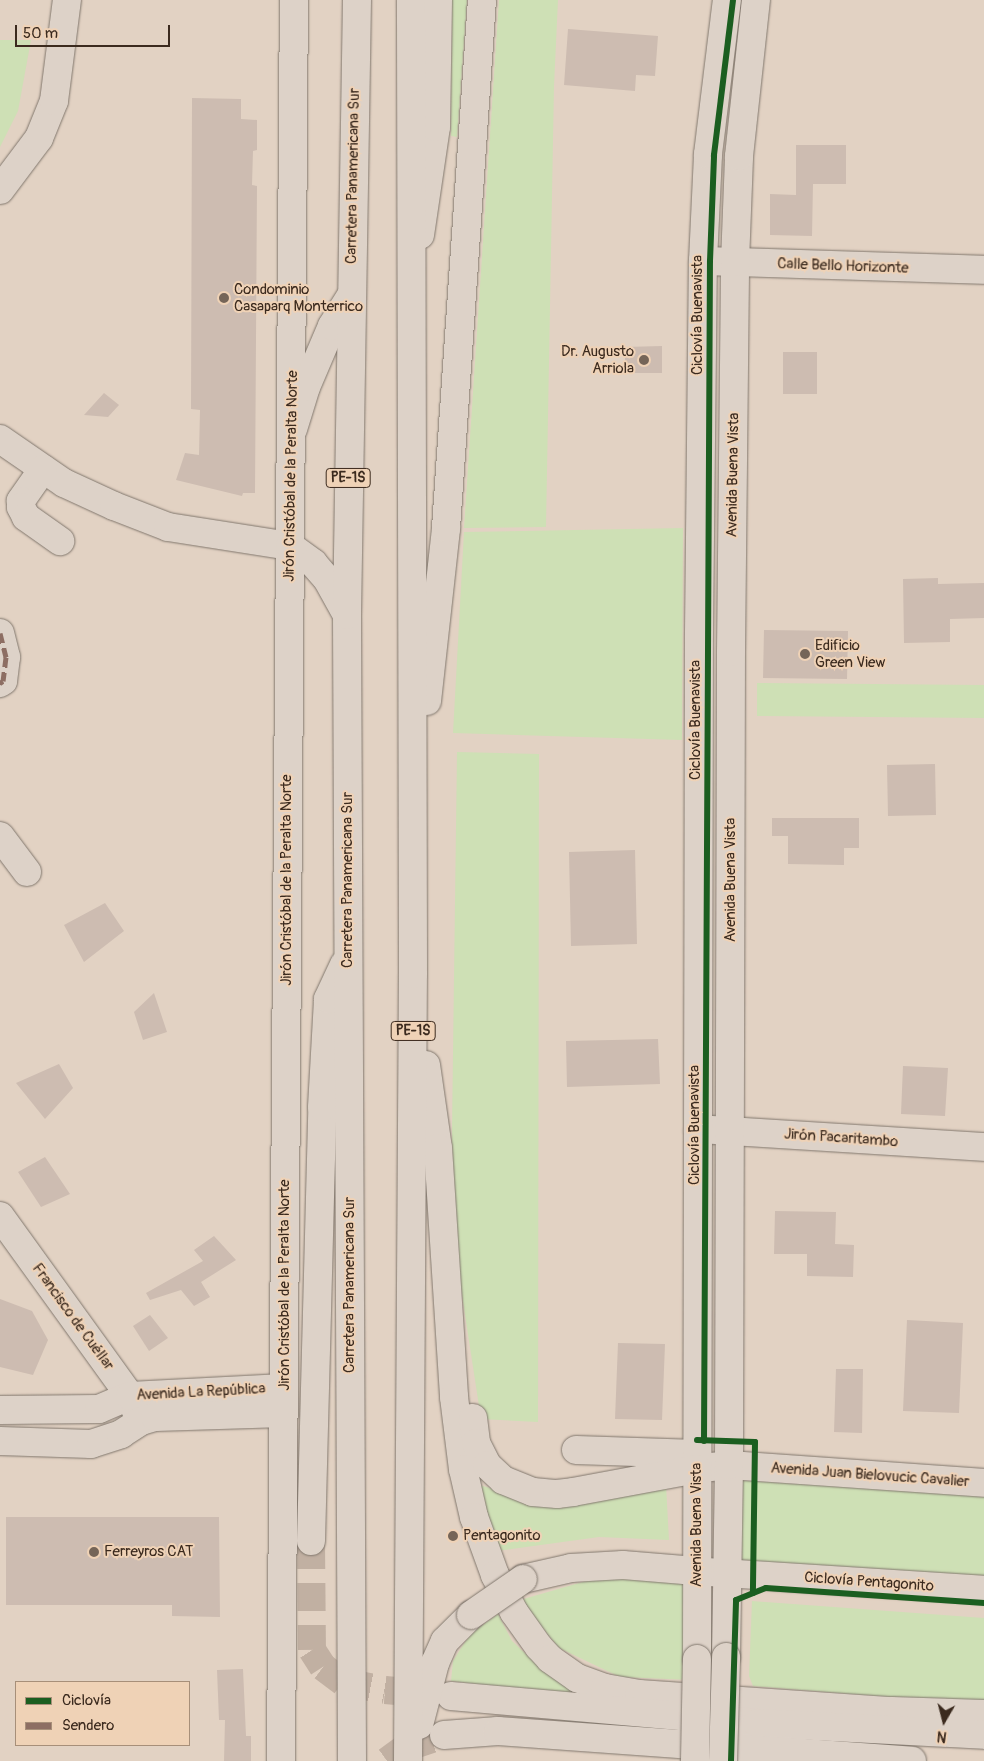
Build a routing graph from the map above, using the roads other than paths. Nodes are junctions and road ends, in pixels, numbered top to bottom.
1 (67, 0) edge
2 (294, 0) edge
3 (357, 0) edge
4 (411, 0) edge
5 (438, 0) edge
6 (482, 0) edge
7 (727, 0) edge
8 (756, 0) edge
9 (0, 190) edge
10 (703, 261) junction
11 (735, 262) junction
12 (984, 270) edge
13 (350, 297) junction
14 (410, 301) junction
15 (292, 429) junction
16 (0, 439) edge
17 (43, 469) junction
18 (60, 541) dead end
19 (290, 546) junction
20 (346, 615) junction
21 (0, 634) edge
22 (700, 650) junction
23 (731, 652) junction
24 (0, 683) edge
25 (413, 829) junction
26 (0, 836) edge
27 (27, 872) dead end
28 (348, 956) junction
29 (413, 974) junction
30 (698, 1129) junction
31 (730, 1131) junction
32 (984, 1147) edge
33 (438, 1148) junction
34 (0, 1216) edge
35 (130, 1396) junction
36 (284, 1401) junction
37 (0, 1410) edge
38 (141, 1421) junction
39 (0, 1440) edge
40 (576, 1450) dead end
41 (697, 1462) junction
42 (729, 1465) junction
43 (984, 1483) edge
44 (311, 1541) tunnel mouth
45 (696, 1571) junction
46 (726, 1573) junction
47 (984, 1590) edge
48 (451, 1696) tunnel mouth
49 (984, 1714) edge
50 (444, 1735) tunnel mouth
51 (984, 1735) edge
52 (281, 1761) edge
53 (352, 1761) edge
54 (408, 1761) edge
55 (413, 1761) edge
56 (695, 1761) edge
57 (723, 1761) edge
58 (912, 1761) edge

1 - 9 main road
2 - 15 main road, Jirón Cristóbal de la Peralta Norte
3 - 13 main road, Carretera Panamericana Sur / PE-1S
4 - 14 main road, PE-1S
5 - 14 main road
6 - 25 main road
7 - 10 main road, Avenida Buena Vista
8 - 11 main road, Avenida Buena Vista
10 - 11 main road, Calle Bello Horizonte
10 - 22 main road, Avenida Buena Vista
11 - 12 main road, Calle Bello Horizonte
11 - 23 main road, Avenida Buena Vista
13 - 15 main road
13 - 20 main road, Carretera Panamericana Sur / PE-1S
14 - 25 main road, PE-1S
15 - 19 main road, Jirón Cristóbal de la Peralta Norte
16 - 17 main road
17 - 18 main road
17 - 19 main road
19 - 20 main road
19 - 36 main road, Jirón Cristóbal de la Peralta Norte
20 - 28 main road, Carretera Panamericana Sur / PE-1S
21 - 24 main road
22 - 23 main road
22 - 30 main road, Avenida Buena Vista
23 - 31 main road, Avenida Buena Vista
25 - 29 main road, PE-1S
26 - 27 main road
28 - 44 main road
28 - 53 main road, Carretera Panamericana Sur / PE-1S
29 - 33 main road
29 - 54 main road, PE-1S
30 - 31 main road, Jirón Pacaritambo
30 - 41 main road, Avenida Buena Vista
31 - 32 main road, Jirón Pacaritambo
31 - 42 main road, Avenida Buena Vista
33 - 41 main road
33 - 49 main road
34 - 35 main road, Francisco de Cuéllar
35 - 36 main road, Avenida La República
35 - 37 main road, Avenida La República
35 - 38 main road, Francisco de Cuéllar
36 - 38 main road, Avenida La República
36 - 52 main road, Jirón Cristóbal de la Peralta Norte
38 - 39 main road, Avenida La República
40 - 41 main road
41 - 42 main road, Avenida Juan Bielovucic Cavalier
41 - 45 main road, Avenida Buena Vista
42 - 43 main road, Avenida Juan Bielovucic Cavalier
42 - 46 main road, Avenida Buena Vista
45 - 46 main road
45 - 55 main road, bridge
45 - 56 main road, Avenida Buena Vista, bridge
46 - 47 main road
46 - 57 main road, Avenida Buena Vista, bridge
48 - 51 main road
50 - 58 main road

